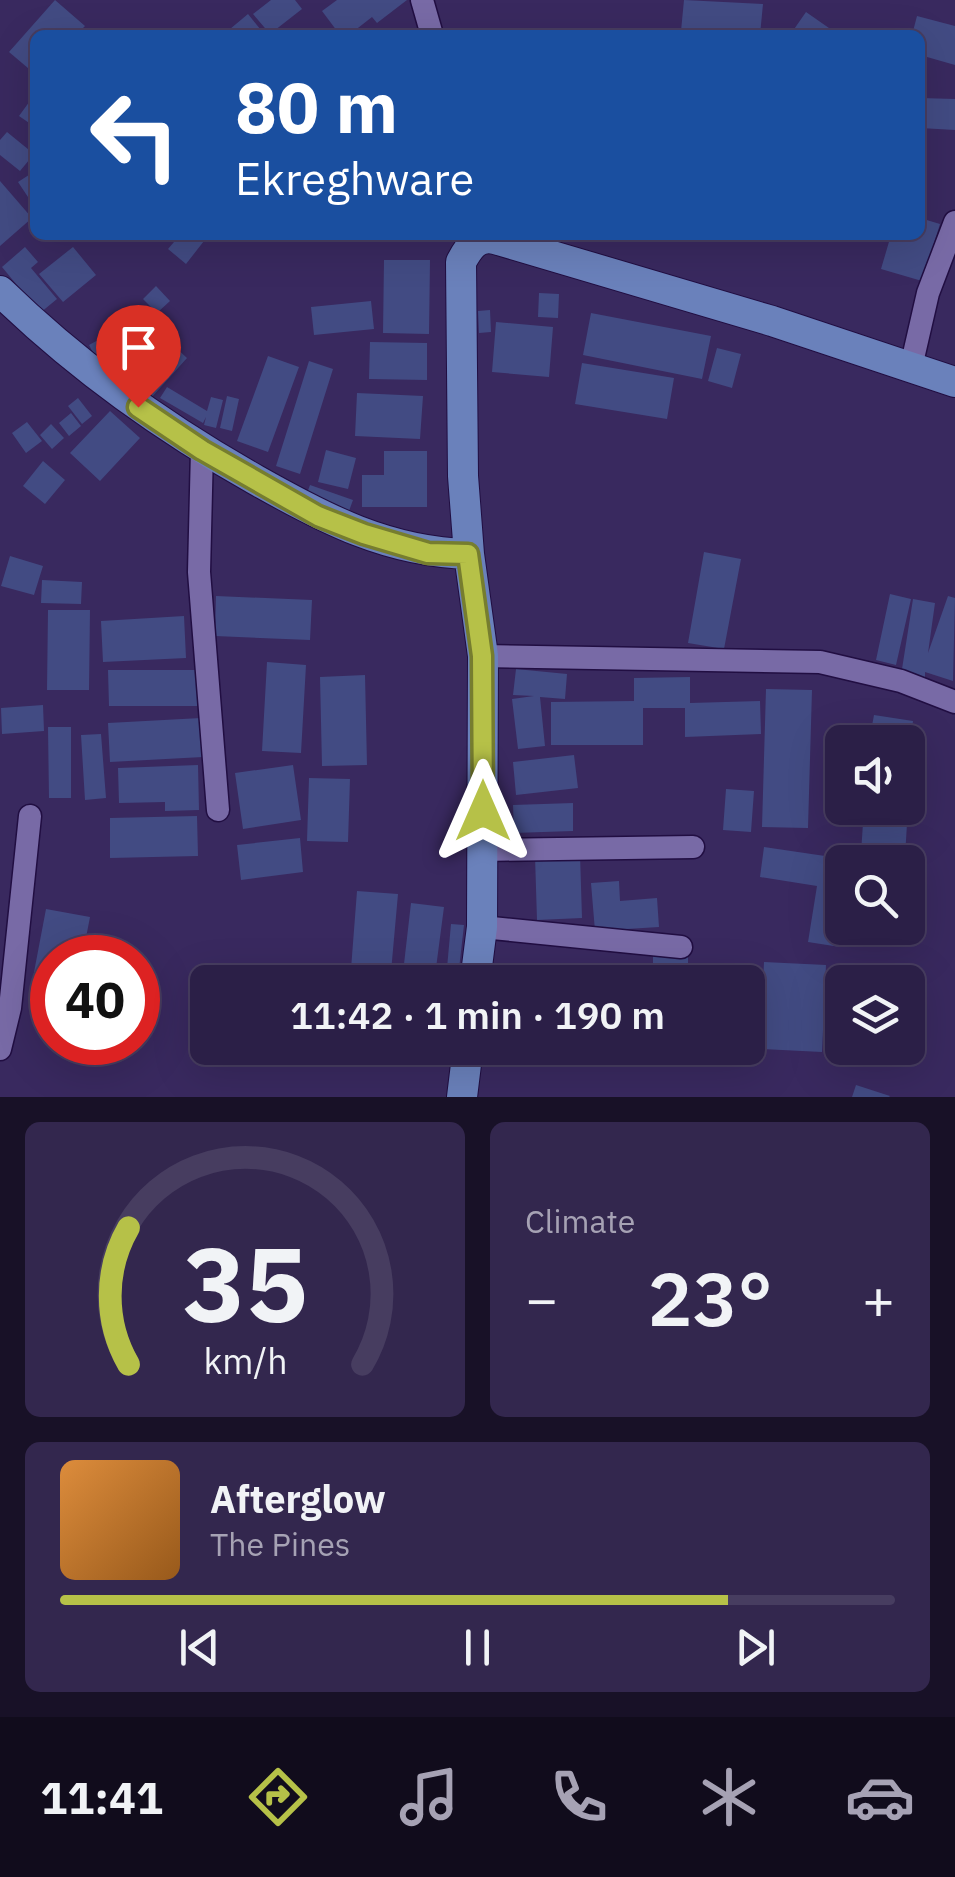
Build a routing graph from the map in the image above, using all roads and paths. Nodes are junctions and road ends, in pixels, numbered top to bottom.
1 (422, 0) edge
2 (431, 30) edge
3 (955, 222) edge
4 (476, 240) edge
5 (498, 240) edge
6 (0, 290) edge
7 (911, 367) junction
8 (955, 382) edge
9 (202, 450) junction
10 (468, 554) junction
11 (482, 656) junction
12 (955, 702) edge
13 (218, 810) dead end
14 (30, 816) dead end
15 (693, 847) dead end
16 (483, 850) junction
17 (482, 927) junction
18 (681, 947) dead end
19 (478, 965) edge
20 (0, 1048) edge
21 (466, 1065) edge
22 (462, 1097) edge

1 - 2 street
3 - 7 street
4 - 10 street
5 - 7 street
6 - 9 street
7 - 8 street
9 - 10 street
9 - 13 street
10 - 11 street
11 - 12 street
11 - 16 street
14 - 20 street
15 - 16 street
16 - 17 street
17 - 18 street
17 - 19 street
21 - 22 street

